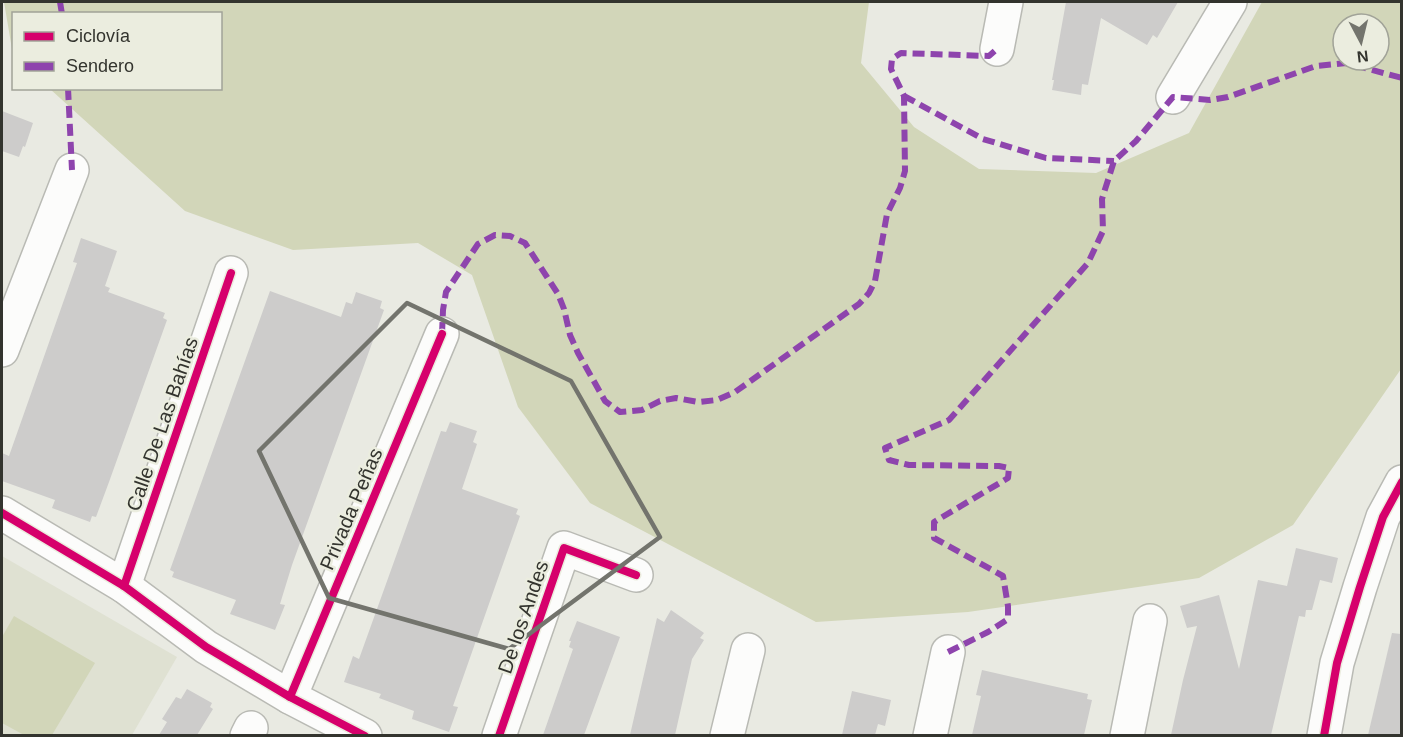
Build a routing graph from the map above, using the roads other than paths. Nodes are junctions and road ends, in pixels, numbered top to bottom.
1 (1006, 2) edge
2 (1230, 2) edge
3 (997, 49) dead end
4 (1173, 97) dead end
5 (72, 170) dead end
6 (231, 273) dead end
7 (442, 334) dead end
8 (2, 350) edge
9 (1401, 482) edge
10 (2, 513) edge
11 (636, 575) dead end
12 (124, 586) junction
13 (1150, 621) dead end
14 (748, 650) dead end
15 (948, 652) dead end
16 (290, 697) junction
17 (365, 735) edge
18 (500, 735) edge
19 (728, 735) edge
20 (930, 735) edge
21 (1126, 735) edge
22 (1324, 735) edge

1 - 3 street
2 - 4 street
5 - 8 street
6 - 12 street, Calle De Las Bahías
7 - 16 street, Privada Peñas
9 - 22 street
10 - 12 street
11 - 18 street, De los Andes
12 - 16 street
13 - 21 street
14 - 19 street
15 - 20 street
16 - 17 street

